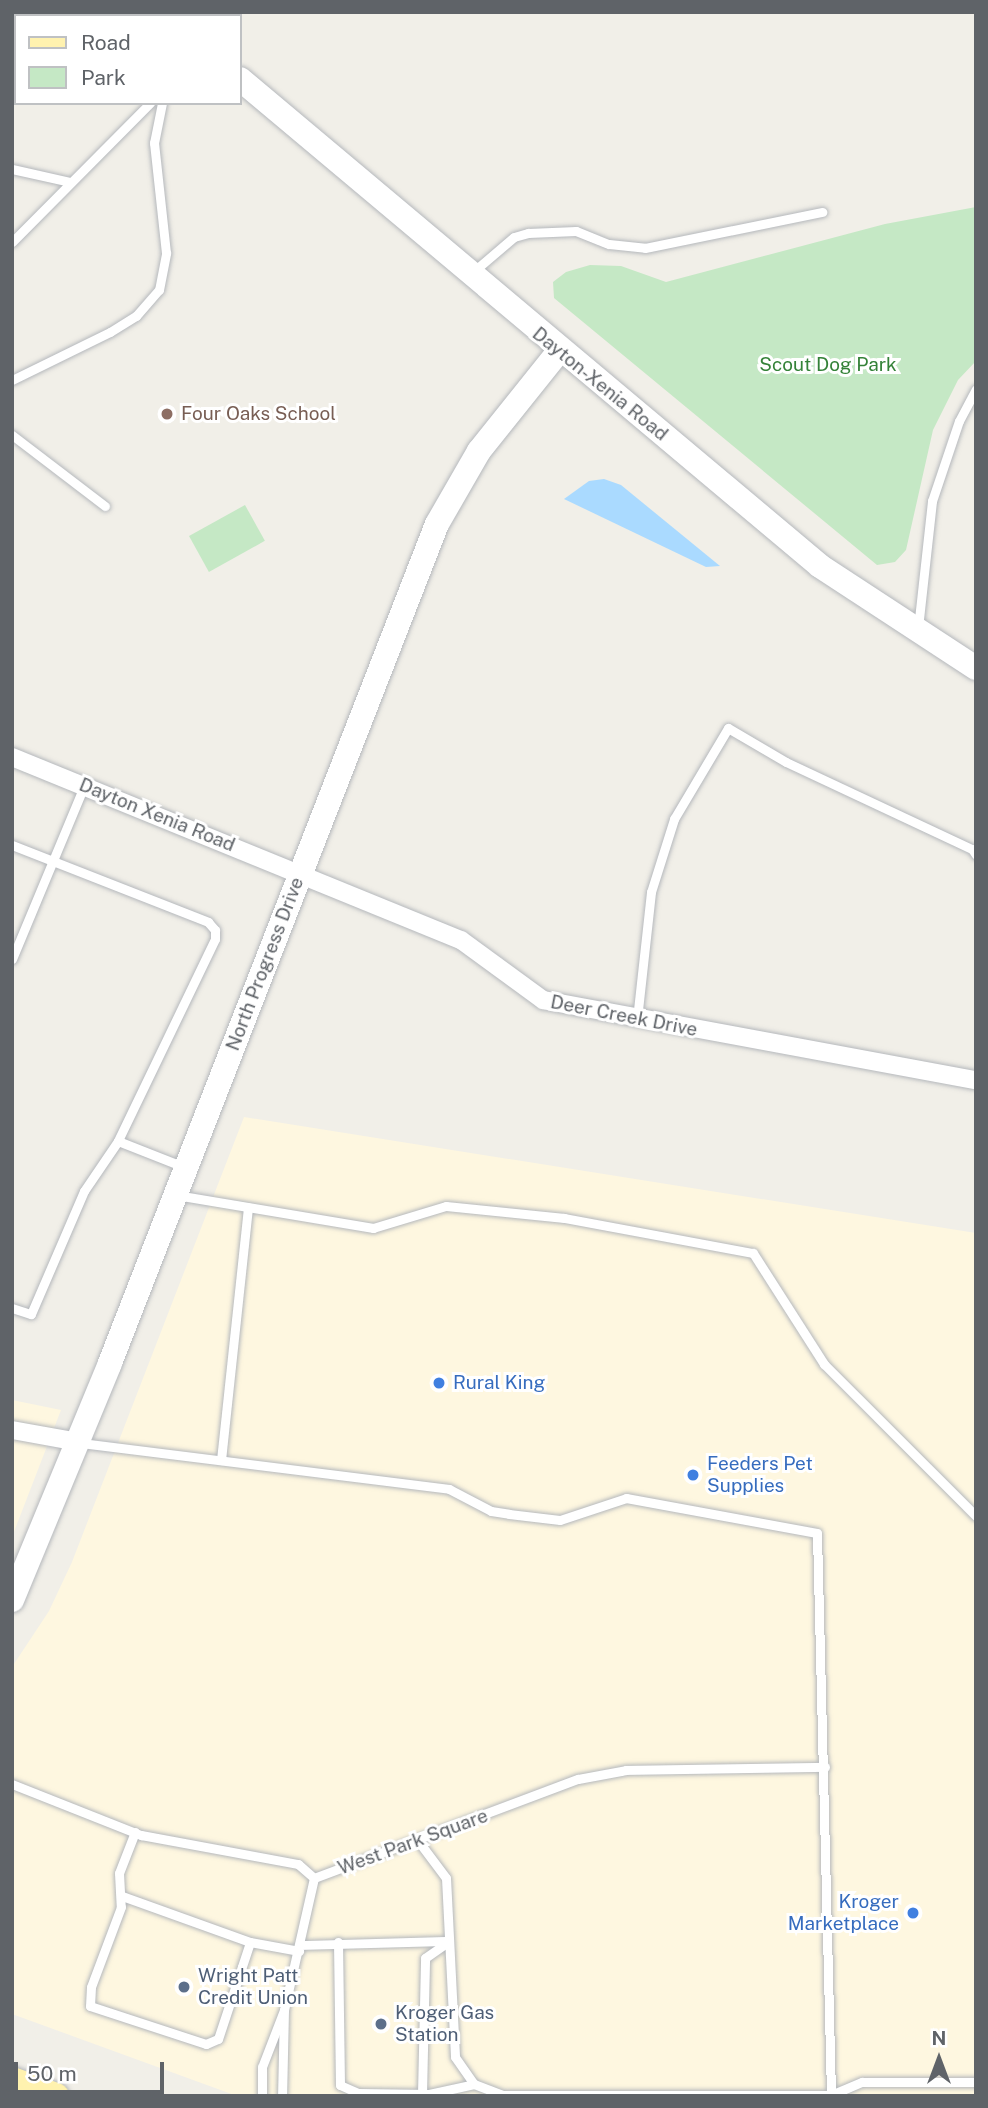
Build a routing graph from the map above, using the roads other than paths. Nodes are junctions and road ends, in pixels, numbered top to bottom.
1 (242, 81) edge
2 (148, 105) edge
3 (162, 105) edge
4 (12, 169) edge
5 (70, 181) junction
6 (822, 212) dead end
7 (12, 242) edge
8 (470, 274) junction
9 (559, 351) junction
10 (12, 380) edge
11 (976, 389) edge
12 (12, 435) edge
13 (105, 506) dead end
14 (917, 633) junction
15 (976, 668) edge
16 (12, 757) edge
17 (84, 786) junction
18 (12, 845) edge
19 (976, 855) edge
20 (53, 860) junction
21 (300, 875) junction
22 (12, 959) edge
23 (637, 1020) junction
24 (975, 1074) edge
25 (118, 1141) junction
26 (185, 1168) junction
27 (175, 1195) junction
28 (248, 1207) junction
29 (12, 1308) edge
30 (12, 1430) edge
31 (78, 1442) junction
32 (221, 1460) junction
33 (976, 1516) edge
34 (12, 1600) edge
35 (825, 1768) junction
36 (12, 1784) edge
37 (135, 1832) junction
38 (419, 1842) junction
39 (314, 1878) junction
40 (122, 1896) junction
41 (449, 1941) junction
42 (250, 1942) junction
43 (338, 1942) junction
44 (301, 1948) junction
45 (284, 2010) junction
46 (12, 2080) edge
47 (976, 2082) edge
48 (474, 2084) junction
49 (422, 2094) edge
50 (831, 2095) edge
51 (56, 2096) edge
52 (262, 2096) edge
53 (282, 2096) edge

1 - 8 street, Dayton-Xenia Road
2 - 5 lane
3 - 10 lane
4 - 5 lane
5 - 7 lane
6 - 8 lane
8 - 9 street, Dayton-Xenia Road
9 - 14 street, Dayton-Xenia Road
9 - 21 street, North Progress Drive
11 - 14 lane
12 - 13 lane
14 - 15 street, Dayton-Xenia Road
16 - 17 street, Dayton Xenia Road
17 - 20 lane
17 - 21 street, Dayton Xenia Road
18 - 20 lane
19 - 23 lane
20 - 22 lane
20 - 25 lane
21 - 23 street, Deer Creek Drive
21 - 26 street, North Progress Drive
23 - 24 street, Deer Creek Drive
25 - 26 lane
25 - 29 lane
26 - 27 street, North Progress Drive
27 - 28 lane
27 - 31 street, North Progress Drive
28 - 32 lane
28 - 33 lane
30 - 31 street
31 - 32 lane
31 - 34 street, North Progress Drive
32 - 35 lane
35 - 38 lane, West Park Square
35 - 50 lane
36 - 37 lane, West Park Square
37 - 39 lane, West Park Square
37 - 40 lane
38 - 39 lane, West Park Square
38 - 41 lane
39 - 44 lane
40 - 42 lane
40 - 42 lane
41 - 43 lane
41 - 48 lane
41 - 49 lane
42 - 44 lane
43 - 44 lane
43 - 49 lane
44 - 45 lane
45 - 52 lane
45 - 53 lane
46 - 51 main road
47 - 50 lane
48 - 49 lane
48 - 50 lane

